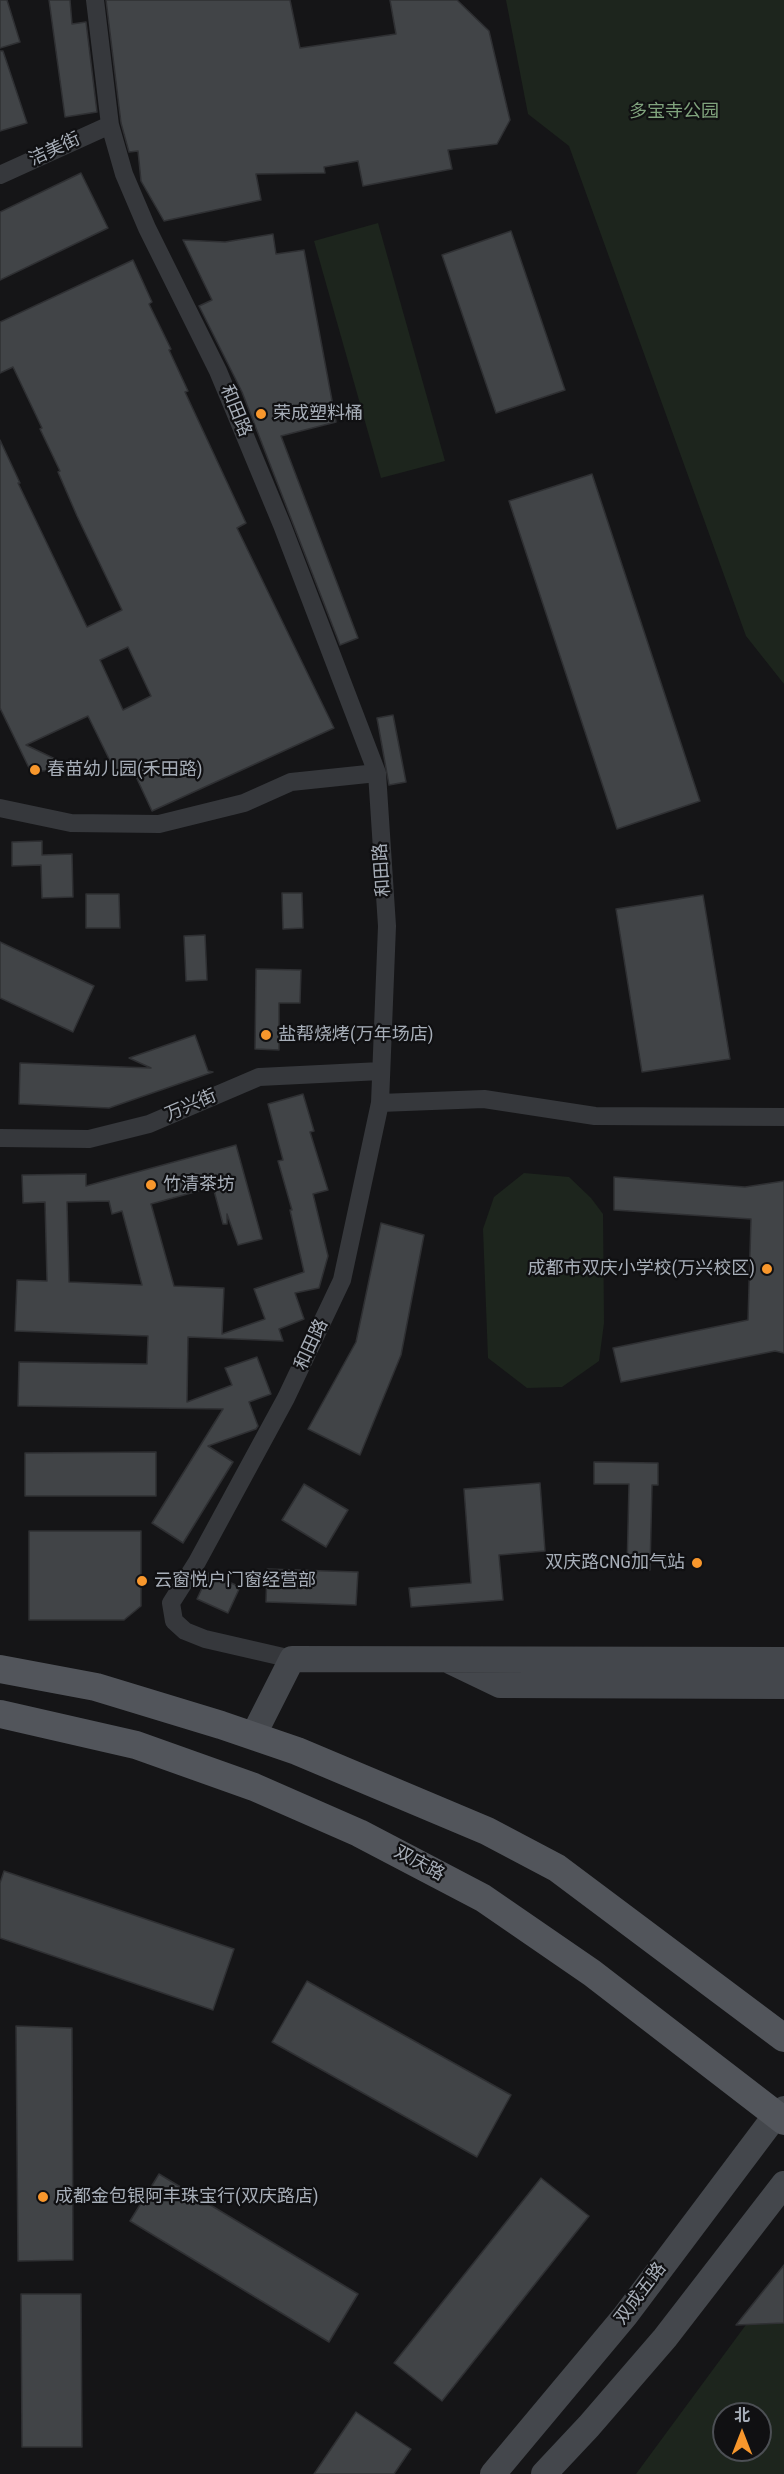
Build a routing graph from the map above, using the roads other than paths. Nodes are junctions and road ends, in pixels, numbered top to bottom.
1 (95, 0) edge
2 (110, 125) junction
3 (0, 175) edge
4 (377, 773) junction
5 (0, 808) edge
6 (381, 1071) junction
7 (380, 1103) junction
8 (784, 1118) edge
9 (0, 1138) edge
10 (292, 1659) junction
11 (444, 1659) junction
12 (784, 1660) edge
13 (0, 1669) edge
14 (784, 1686) edge
15 (0, 1714) edge
16 (254, 1736) junction
17 (784, 2038) edge
18 (781, 2115) edge
19 (784, 2184) edge
20 (492, 2474) edge
21 (544, 2474) edge

1 - 2 street, 和田路
2 - 3 street, 洁美街
2 - 4 street, 和田路
4 - 5 street
4 - 6 street, 和田路
6 - 7 street, 和田路
6 - 9 street, 万兴街
7 - 8 street
7 - 10 street, 和田路
10 - 11 street
10 - 16 street
11 - 12 street
11 - 14 street
13 - 16 main road
15 - 18 main road, 双庆路
16 - 17 main road
18 - 20 street, 双成五路
19 - 21 street

